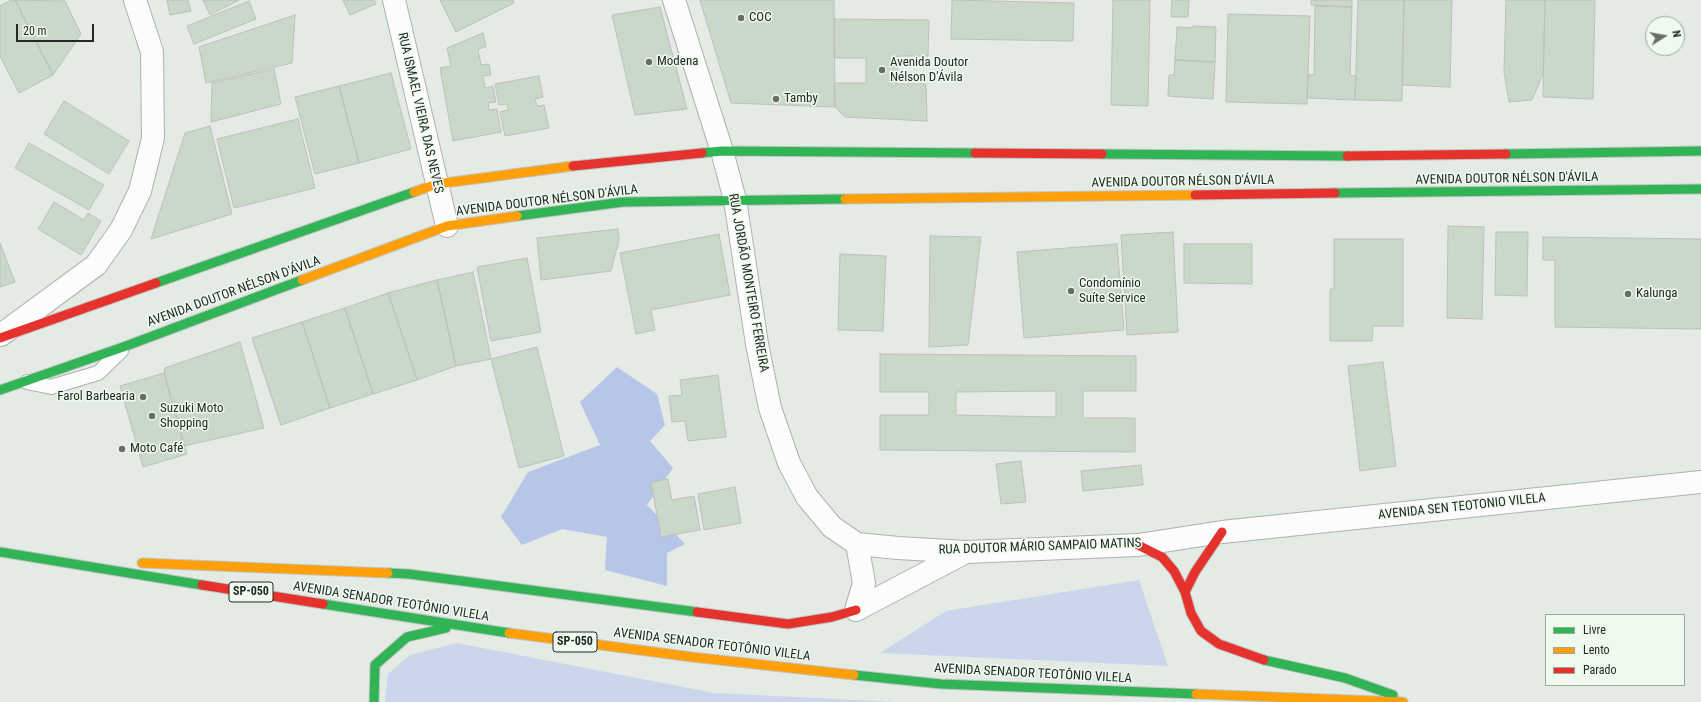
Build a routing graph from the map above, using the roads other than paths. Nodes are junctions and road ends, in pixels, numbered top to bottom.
1 (135, 0) edge
2 (394, 0) edge
3 (674, 0) edge
4 (722, 151) junction
5 (1701, 151) edge
6 (437, 184) junction
7 (1701, 189) edge
8 (735, 200) junction
9 (447, 226) junction
10 (0, 337) edge
11 (126, 346) joint
12 (23, 382) joint
13 (0, 390) edge
14 (1701, 482) edge
15 (1222, 532) junction
16 (857, 544) junction
17 (1138, 545) junction
18 (0, 552) edge
19 (966, 552) junction
20 (45, 559) junction
21 (116, 562) dead end
22 (132, 562) dead end
23 (1185, 592) junction
24 (856, 610) junction
25 (457, 626) junction
26 (374, 702) edge
27 (1403, 702) edge
28 (1413, 702) edge

1 - 10 street
2 - 6 street, RUA ISMAEL VIEIRA DAS NEVES
3 - 4 street, RUA JORDÃO MONTEIRO FERREIRA
4 - 5 main road, AVENIDA DOUTOR NÉLSON D'ÁVILA
4 - 6 main road, AVENIDA DOUTOR NÉLSON D'ÁVILA
4 - 8 street, RUA JORDÃO MONTEIRO FERREIRA
6 - 9 street, RUA ISMAEL VIEIRA DAS NEVES
6 - 10 main road, AVENIDA DOUTOR NÉLSON D'ÁVILA
7 - 8 main road, AVENIDA DOUTOR NÉLSON D'ÁVILA
8 - 9 main road, AVENIDA DOUTOR NÉLSON D'ÁVILA
8 - 16 street, RUA JORDÃO MONTEIRO FERREIRA
9 - 11 main road, AVENIDA DOUTOR NÉLSON D'ÁVILA
11 - 12 lane
12 - 13 main road
14 - 15 street, AVENIDA SEN TEOTONIO VILELA
15 - 17 street, RUA DOUTOR MÁRIO SAMPAIO MATINS
15 - 23 main road
16 - 19 street, RUA DOUTOR MÁRIO SAMPAIO MATINS
16 - 24 street
17 - 19 street, RUA DOUTOR MÁRIO SAMPAIO MATINS
17 - 23 main road
18 - 20 main road, AVENIDA SENADOR TEOTÔNIO VILELA / SP-050
19 - 24 street
20 - 21 main road
20 - 25 main road, AVENIDA SENADOR TEOTÔNIO VILELA / SP-050
22 - 24 main road
23 - 28 main road
25 - 26 main road
25 - 27 main road, AVENIDA SENADOR TEOTÔNIO VILELA / SP-050

